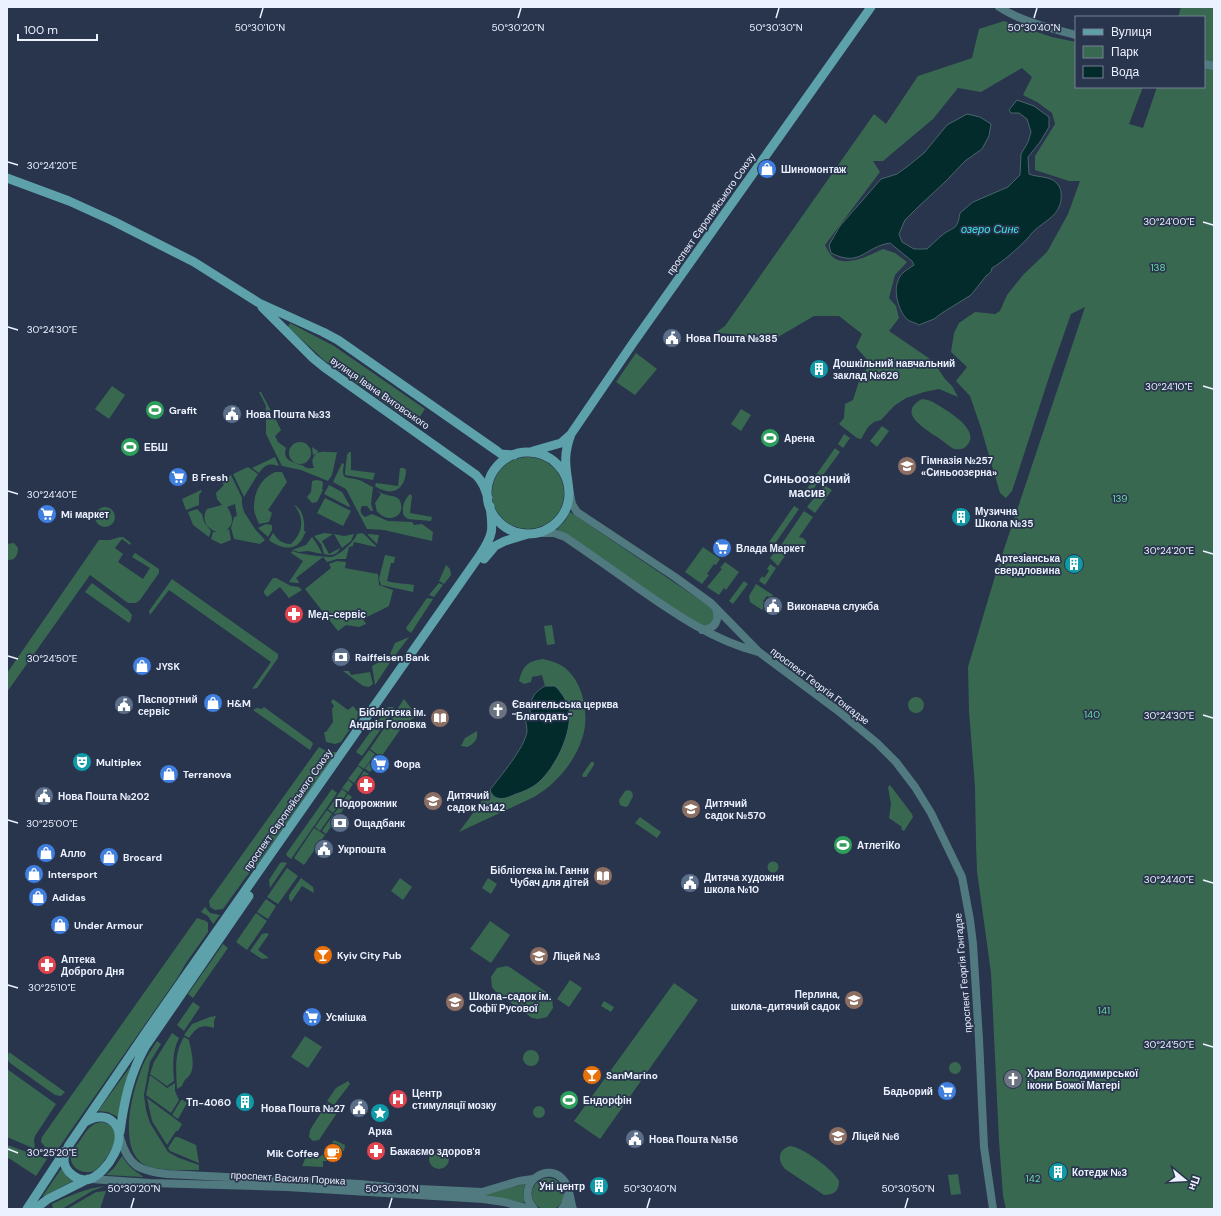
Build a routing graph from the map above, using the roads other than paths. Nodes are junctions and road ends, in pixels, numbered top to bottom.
1 (871, 7) edge
2 (999, 7) edge
3 (1075, 35) edge
4 (7, 178) edge
5 (259, 303) junction
6 (571, 434) junction
7 (529, 452) junction
8 (514, 455) junction
9 (568, 486) junction
10 (489, 502) junction
11 (532, 534) junction
12 (716, 608) junction
13 (702, 630) junction
14 (758, 652) junction
15 (85, 1122) junction
16 (120, 1135) junction
17 (69, 1145) junction
18 (89, 1179) junction
19 (533, 1179) junction
20 (569, 1192) junction
21 (27, 1209) edge
22 (35, 1209) edge
23 (531, 1209) edge
24 (534, 1209) edge
25 (562, 1209) edge
26 (573, 1209) edge
27 (993, 1209) edge

1 - 6 main road, проспект Європейського Союзу
2 - 3 street
4 - 5 main road, вулиця Івана Виговського
5 - 8 main road, вулиця Івана Виговського
5 - 10 main road, вулиця Івана Виговського
6 - 7 main road, проспект Європейського Союзу
6 - 9 main road, проспект Європейського Союзу
7 - 8 main road
7 - 9 main road
8 - 10 main road
9 - 11 main road
9 - 12 street, проспект Георгія Гонгадзе
10 - 11 main road
10 - 15 main road, проспект Європейського Союзу
11 - 13 street, проспект Георгія Гонгадзе
11 - 16 main road, проспект Європейського Союзу
12 - 13 street
12 - 14 street, проспект Георгія Гонгадзе
13 - 14 street, проспект Георгія Гонгадзе
14 - 27 street, проспект Георгія Гонгадзе
15 - 16 main road
15 - 17 main road
16 - 18 main road
16 - 19 street, проспект Василя Порика
17 - 18 main road
17 - 21 main road
18 - 22 main road
18 - 23 street, проспект Василя Порика
19 - 20 street, проспект Василя Порика
19 - 24 street
20 - 25 street
20 - 26 street, проспект Василя Порика

